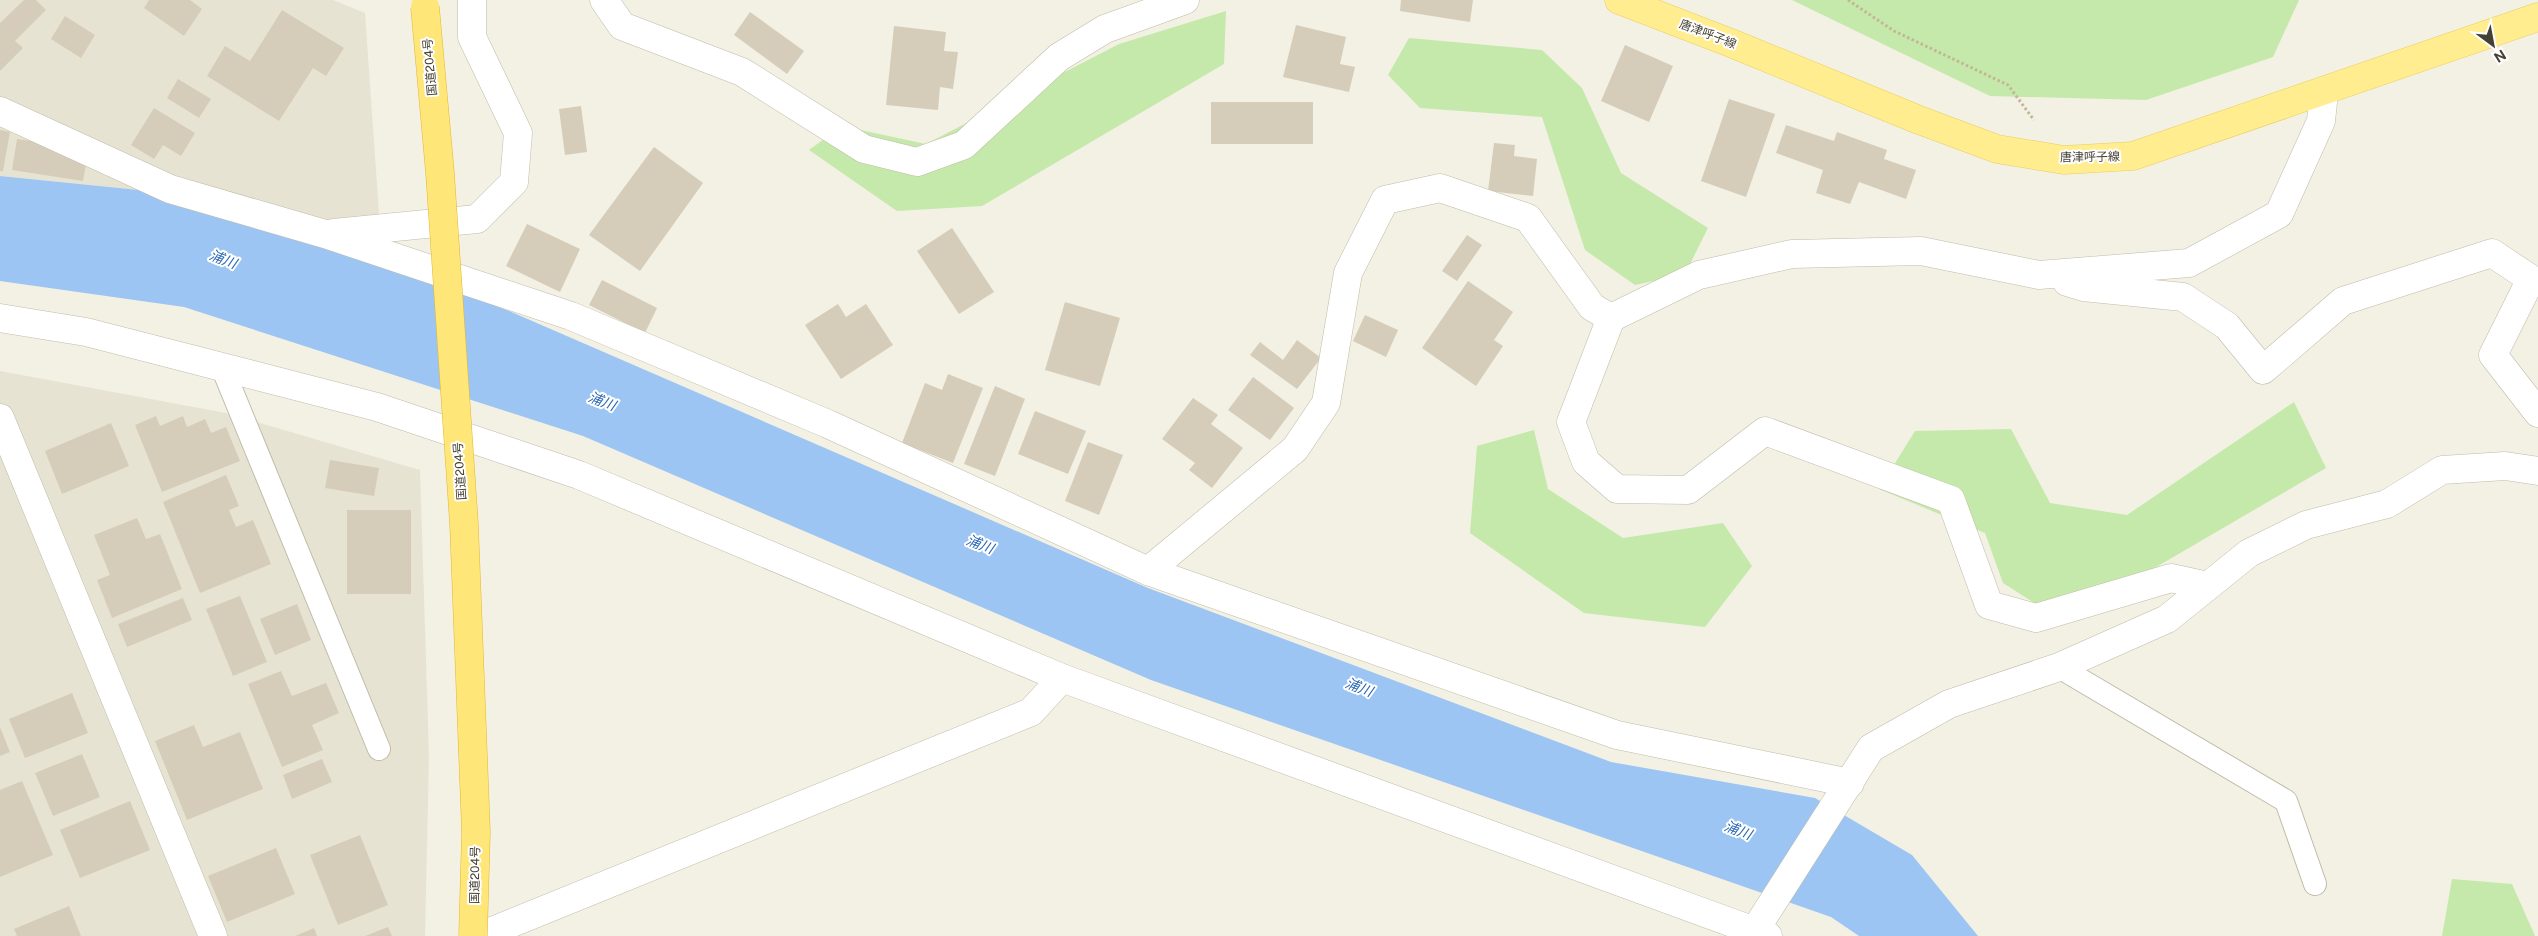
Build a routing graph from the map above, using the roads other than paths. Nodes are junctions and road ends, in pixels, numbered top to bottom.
1 (472, 0) edge
2 (604, 0) edge
3 (1185, 0) edge
4 (1619, 0) edge
5 (425, 6) dead end
6 (2538, 17) edge
7 (2324, 92) junction
8 (0, 111) edge
9 (325, 234) junction
10 (2039, 275) junction
11 (0, 318) edge
12 (1611, 318) junction
13 (222, 367) junction
14 (2538, 413) edge
15 (0, 418) edge
16 (2538, 471) edge
17 (1148, 571) junction
18 (2208, 586) junction
19 (2059, 667) junction
20 (1062, 678) junction
21 (379, 749) dead end
22 (1850, 783) junction
23 (2315, 884) dead end
24 (1761, 933) edge
25 (213, 936) edge
26 (473, 936) edge
27 (480, 936) edge

1 - 9 street
2 - 3 street
4 - 7 main road, 唐津呼子線
5 - 26 highway, 国道204号, bridge
6 - 7 main road, 唐津呼子線
7 - 10 street
8 - 9 street
9 - 17 street
10 - 12 street
10 - 14 street
11 - 13 street
12 - 17 street
12 - 18 street
13 - 20 street
13 - 21 lane
15 - 25 street
16 - 18 street
17 - 22 street
18 - 19 street
19 - 22 street
19 - 23 lane
20 - 24 street
20 - 27 street
22 - 24 street

